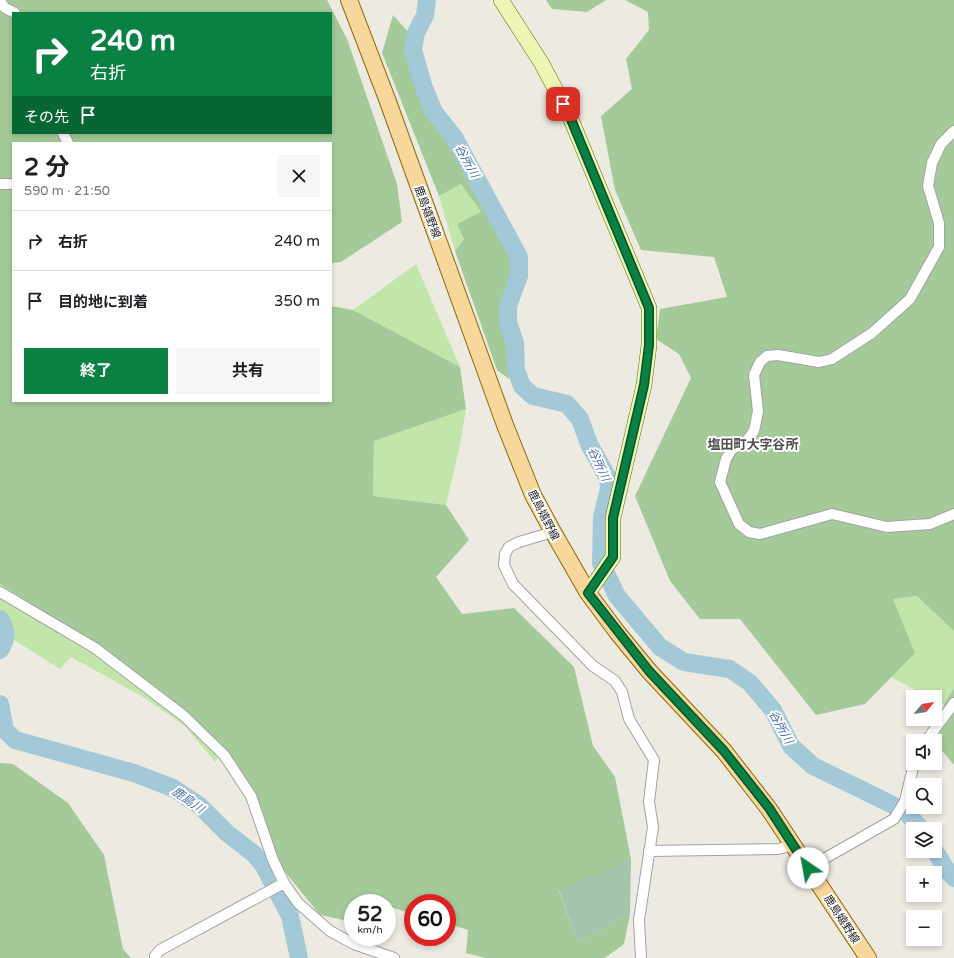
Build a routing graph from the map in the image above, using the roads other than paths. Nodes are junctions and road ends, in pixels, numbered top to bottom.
1 (349, 0) edge
2 (501, 0) edge
3 (0, 1) edge
4 (13, 12) edge
5 (954, 131) edge
6 (0, 184) edge
7 (12, 184) edge
8 (954, 514) edge
9 (553, 532) junction
10 (0, 592) edge
11 (588, 593) junction
12 (954, 702) edge
13 (931, 734) edge
14 (912, 770) edge
15 (794, 846) junction
16 (650, 851) junction
17 (808, 868) junction
18 (284, 883) junction
19 (156, 958) edge
20 (394, 958) edge
21 (641, 958) edge
22 (868, 958) edge

1 - 9 main road, 鹿島嬉野線
2 - 11 street
3 - 4 street
5 - 8 street
6 - 7 street
9 - 11 main road, 鹿島嬉野線
9 - 16 street
10 - 18 street
11 - 15 main road, 鹿島嬉野線
12 - 13 street
14 - 17 street
15 - 16 street
15 - 17 main road, 鹿島嬉野線
16 - 21 street
17 - 22 main road, 鹿島嬉野線
18 - 19 street
18 - 20 street

